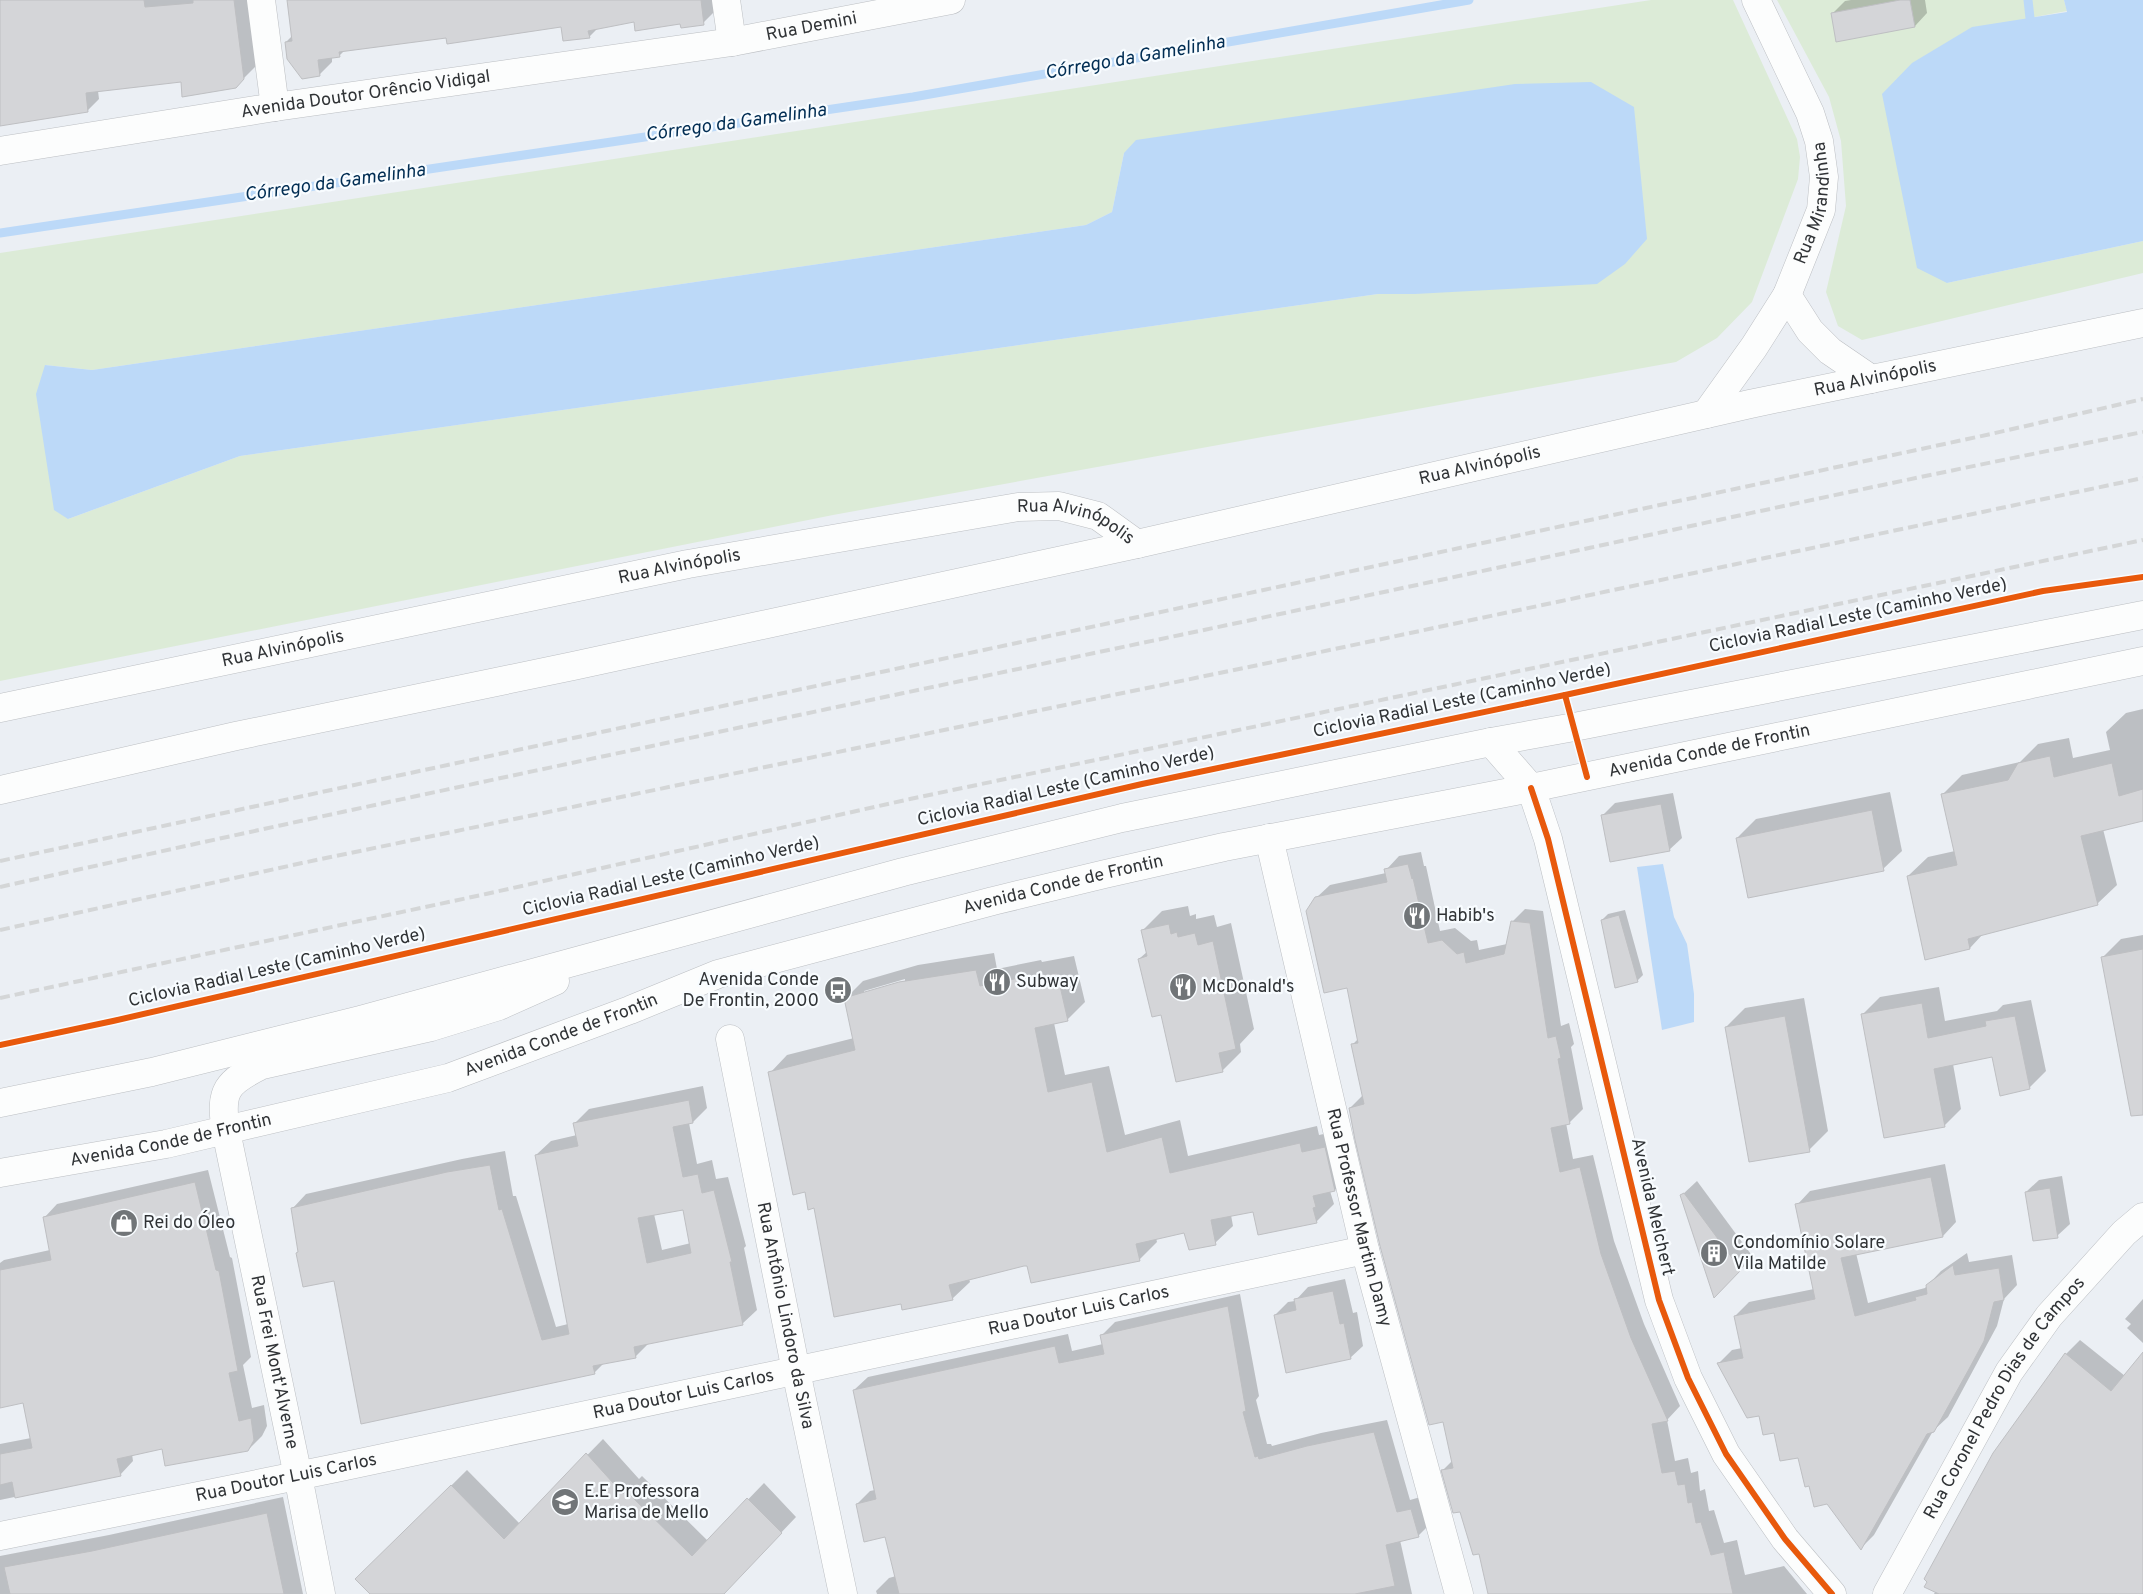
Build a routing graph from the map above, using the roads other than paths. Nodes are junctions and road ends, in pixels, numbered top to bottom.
1 (261, 0) edge
2 (726, 0) edge
3 (1756, 0) edge
4 (940, 1) edge
5 (732, 42) junction
6 (276, 107) junction
7 (0, 151) edge
8 (1786, 295) junction
9 (2143, 324) edge
10 (1871, 379) junction
11 (1706, 414) junction
12 (1137, 544) junction
13 (2143, 614) edge
14 (2143, 661) edge
15 (0, 708) edge
16 (1491, 742) junction
17 (1531, 788) junction
18 (0, 790) edge
19 (1269, 838) junction
20 (631, 947) junction
21 (730, 1039) dead end
22 (0, 1103) edge
23 (226, 1131) junction
24 (0, 1173) edge
25 (2143, 1217) edge
26 (1365, 1250) junction
27 (796, 1371) junction
28 (298, 1476) junction
29 (0, 1536) edge
30 (320, 1594) edge
31 (842, 1594) edge
32 (1459, 1594) edge
33 (1832, 1594) edge
34 (1887, 1594) edge

1 - 6 main road
2 - 5 main road
3 - 8 main road, Rua Mirandinha
4 - 5 main road, Rua Demini
5 - 6 main road, Avenida Doutor Orêncio Vidigal
6 - 7 main road, Avenida Doutor Orêncio Vidigal
8 - 10 main road
8 - 11 main road, Rua Mirandinha
9 - 10 main road, Rua Alvinópolis
10 - 11 main road, Rua Alvinópolis
11 - 12 main road, Rua Alvinópolis
12 - 15 main road, Rua Alvinópolis
12 - 18 main road
13 - 16 main road
14 - 17 main road, Avenida Conde de Frontin
16 - 17 main road, Avenida Melchert
16 - 20 main road
17 - 19 main road, Avenida Conde de Frontin
17 - 33 main road, Avenida Melchert
19 - 23 main road, Avenida Conde de Frontin
19 - 26 main road, Rua Professor Martim Damy
20 - 22 main road
20 - 23 main road, Rua Frei Mont'Alverne
21 - 27 main road, Rua Antônio Lindoro da Silva
23 - 24 main road, Avenida Conde de Frontin
23 - 28 main road, Rua Frei Mont'Alverne
25 - 34 main road, Rua Coronel Pedro Dias de Campos
26 - 27 main road, Rua Doutor Luis Carlos
26 - 32 main road, Rua Professor Martim Damy
27 - 28 main road, Rua Doutor Luis Carlos
27 - 31 main road, Rua Antônio Lindoro da Silva
28 - 29 main road, Rua Doutor Luis Carlos
28 - 30 main road, Rua Frei Mont'Alverne

